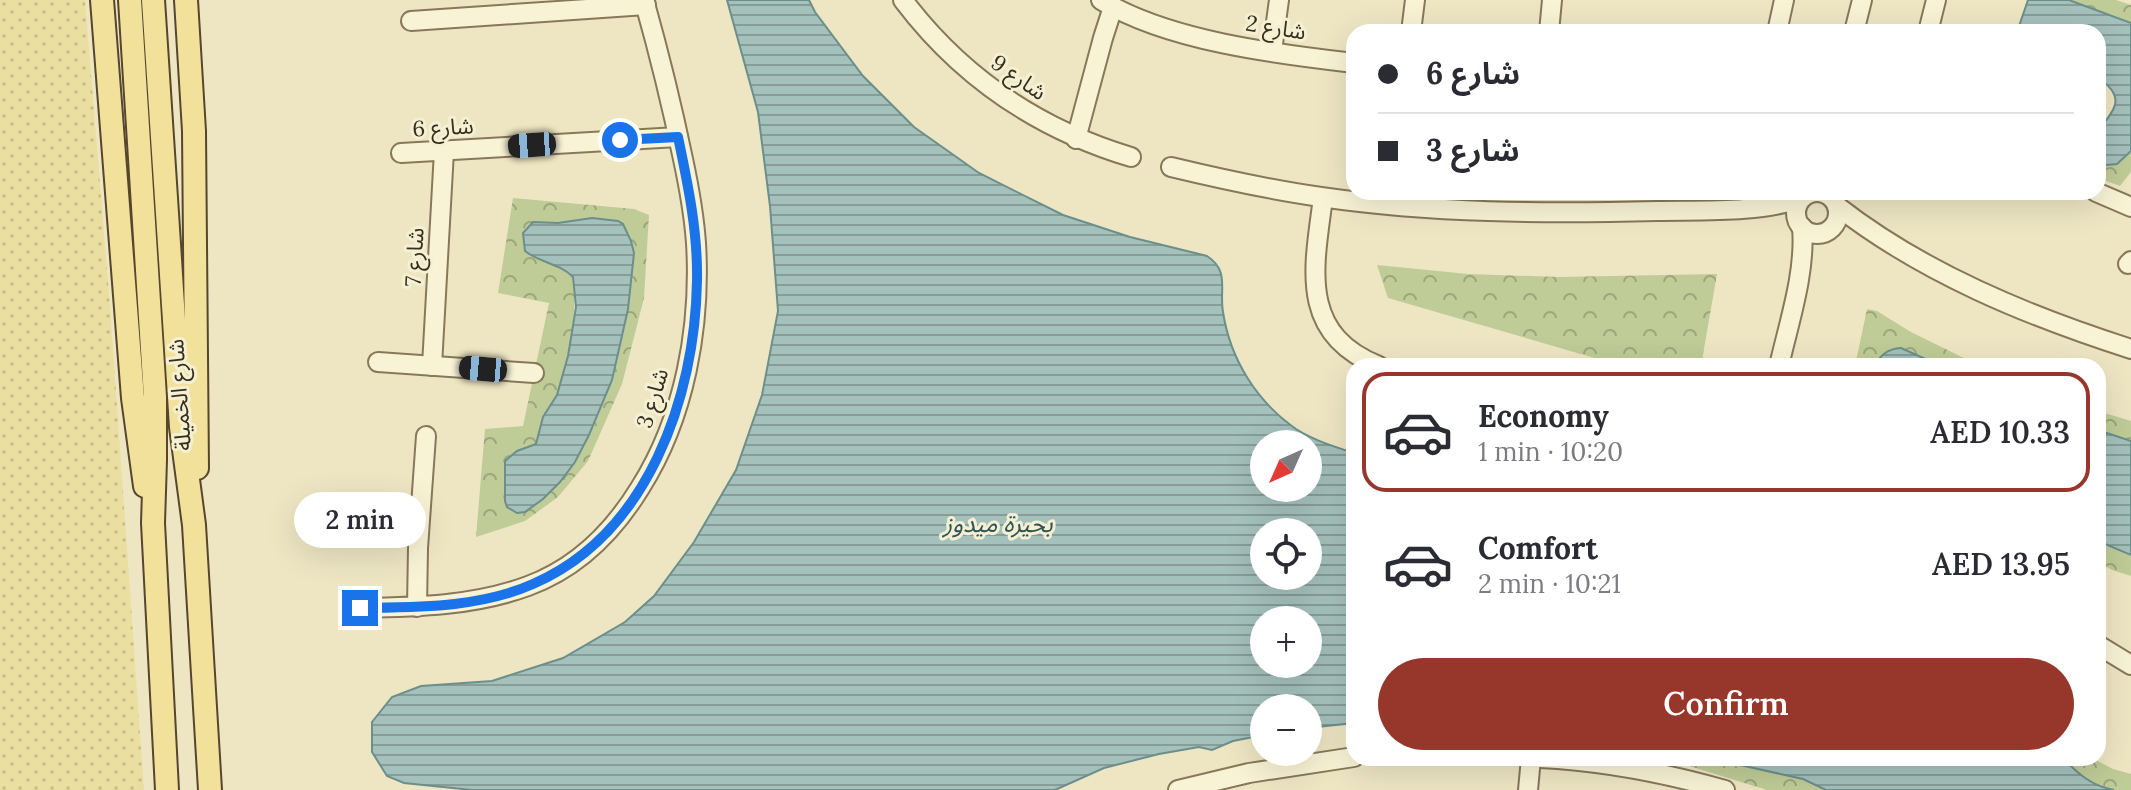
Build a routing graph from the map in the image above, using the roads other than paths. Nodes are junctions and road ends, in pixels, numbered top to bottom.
1 (102, 0) edge
2 (130, 0) edge
3 (153, 0) edge
4 (186, 0) edge
5 (903, 0) edge
6 (1279, 0) edge
7 (1415, 0) edge
8 (1552, 0) edge
9 (1784, 0) edge
10 (1862, 0) edge
11 (1936, 0) edge
12 (645, 2) edge
13 (1107, 4) edge
14 (456, 9) edge
15 (411, 21) dead end
16 (1412, 24) edge
17 (1550, 24) edge
18 (1779, 24) edge
19 (1856, 24) edge
20 (1930, 24) edge
21 (1272, 51) junction
22 (1346, 62) edge
23 (678, 137) junction
24 (1076, 139) junction
25 (444, 151) junction
26 (401, 153) dead end
27 (1131, 157) dead end
28 (1171, 167) dead end
29 (2106, 196) edge
30 (1323, 198) junction
31 (1798, 200) edge
32 (1810, 200) edge
33 (1823, 200) edge
34 (1826, 200) edge
35 (1766, 206) junction
36 (2131, 207) edge
37 (1800, 223) junction
38 (1828, 230) junction
39 (1871, 231) junction
40 (1801, 268) junction
41 (2131, 349) edge
42 (1362, 358) edge
43 (1781, 358) edge
44 (378, 362) dead end
45 (432, 366) junction
46 (534, 373) dead end
47 (426, 436) dead end
48 (153, 523) junction
49 (194, 525) junction
50 (417, 607) junction
51 (360, 608) dead end
52 (2106, 650) edge
53 (2131, 665) edge
54 (1346, 758) edge
55 (1530, 766) edge
56 (1616, 766) edge
57 (167, 790) edge
58 (210, 790) edge
59 (1178, 790) edge
60 (1528, 790) edge
61 (1725, 790) edge

1 - 48 main road
2 - 48 main road, شارع الخميلة
3 - 49 main road, شارع الخميلة
4 - 49 main road
5 - 24 street, شارع 9
6 - 21 street
7 - 16 street
8 - 17 street
9 - 18 street
10 - 19 street
11 - 20 street
12 - 14 street
12 - 23 street, شارع 3
13 - 21 street, شارع 2
13 - 24 street
14 - 15 street
21 - 22 street, شارع 2
23 - 25 street, شارع 6
23 - 50 street, شارع 3
24 - 27 street, شارع 9
25 - 26 street, شارع 6
25 - 45 street, شارع 7
28 - 30 street
29 - 36 street
30 - 35 street
30 - 42 street
31 - 35 street
32 - 37 street
33 - 38 street
34 - 39 street
35 - 37 street
37 - 38 street
37 - 40 street
38 - 39 street
38 - 40 street
39 - 41 street
40 - 43 street
44 - 45 street
45 - 46 street
47 - 50 street
48 - 57 main road, شارع الخميلة
49 - 58 main road, شارع الخميلة
50 - 51 street, شارع 3
52 - 53 street
54 - 59 street
55 - 60 street
56 - 61 street

